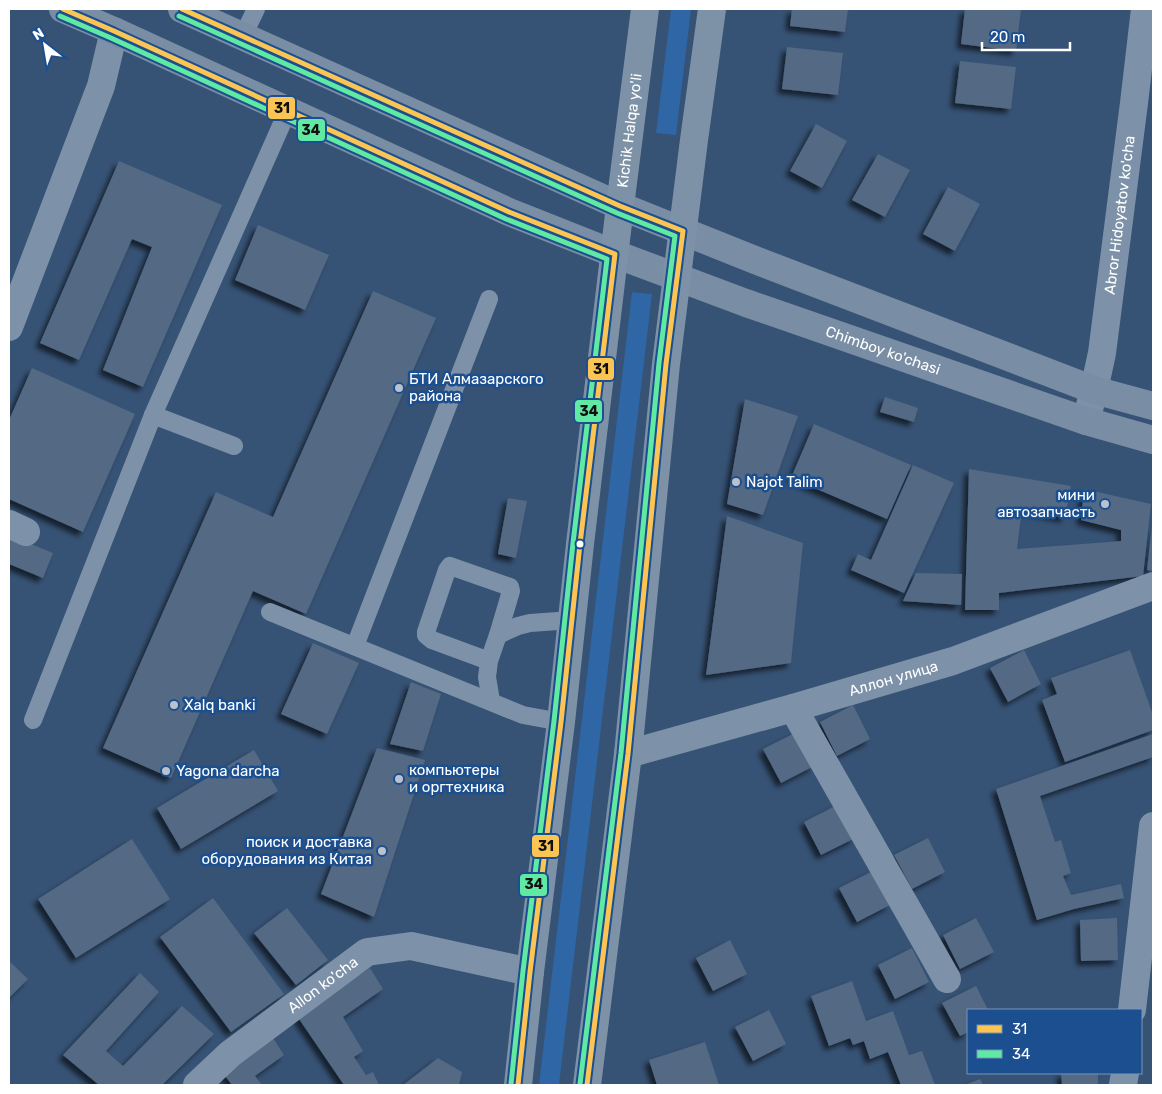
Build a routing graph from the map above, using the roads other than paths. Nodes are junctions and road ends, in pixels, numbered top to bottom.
1 (63, 9) edge
2 (182, 9) edge
3 (256, 9) edge
4 (644, 9) edge
5 (712, 9) edge
6 (1145, 9) edge
7 (119, 20) edge
8 (243, 36) junction
9 (1144, 104) edge
10 (288, 110) junction
11 (620, 206) junction
12 (683, 231) junction
13 (615, 254) junction
14 (678, 276) junction
15 (489, 299) dead end
16 (9, 328) edge
17 (1094, 390) junction
18 (1153, 406) edge
19 (153, 415) junction
20 (1086, 421) junction
21 (1153, 440) edge
22 (234, 446) dead end
23 (1153, 586) edge
24 (270, 612) dead end
25 (572, 620) junction
26 (498, 635) junction
27 (355, 646) junction
28 (489, 661) junction
29 (491, 701) junction
30 (793, 708) junction
31 (33, 720) dead end
32 (562, 722) junction
33 (628, 754) junction
34 (1153, 826) edge
35 (530, 972) junction
36 (947, 979) dead end
37 (1132, 1009) edge
38 (197, 1085) edge
39 (518, 1085) edge
40 (587, 1085) edge

1 - 7 main road, Chimboy ko'chasi
2 - 8 main road
3 - 8 lane
4 - 11 highway, Kichik Halqa yo'li
5 - 12 highway
6 - 9 street, Abror Hidoyatov ko'cha
7 - 10 main road, Chimboy ko'chasi
7 - 16 street
8 - 11 main road
9 - 17 street, Abror Hidoyatov ko'cha
10 - 13 main road, Chimboy ko'chasi
10 - 19 lane
11 - 12 main road
11 - 13 highway, Kichik Halqa yo'li
12 - 14 highway
12 - 17 main road
13 - 14 main road, Chimboy ko'chasi
13 - 25 highway, Kichik Halqa yo'li
14 - 20 main road, Chimboy ko'chasi
14 - 33 highway
15 - 27 lane
17 - 18 main road
17 - 20 street, Abror Hidoyatov ko'cha
19 - 22 lane
19 - 31 lane
20 - 21 main road, Chimboy ko'chasi
23 - 30 street, Аллон улица
24 - 27 lane
25 - 26 lane
25 - 32 highway, Kichik Halqa yo'li
26 - 28 lane
26 - 28 lane
27 - 29 lane
28 - 29 lane
29 - 32 lane
30 - 33 street, Аллон улица
30 - 36 street
32 - 35 highway, Kichik Halqa yo'li
33 - 40 highway
34 - 37 street
35 - 38 street, Allon ko'cha
35 - 39 highway, Kichik Halqa yo'li

